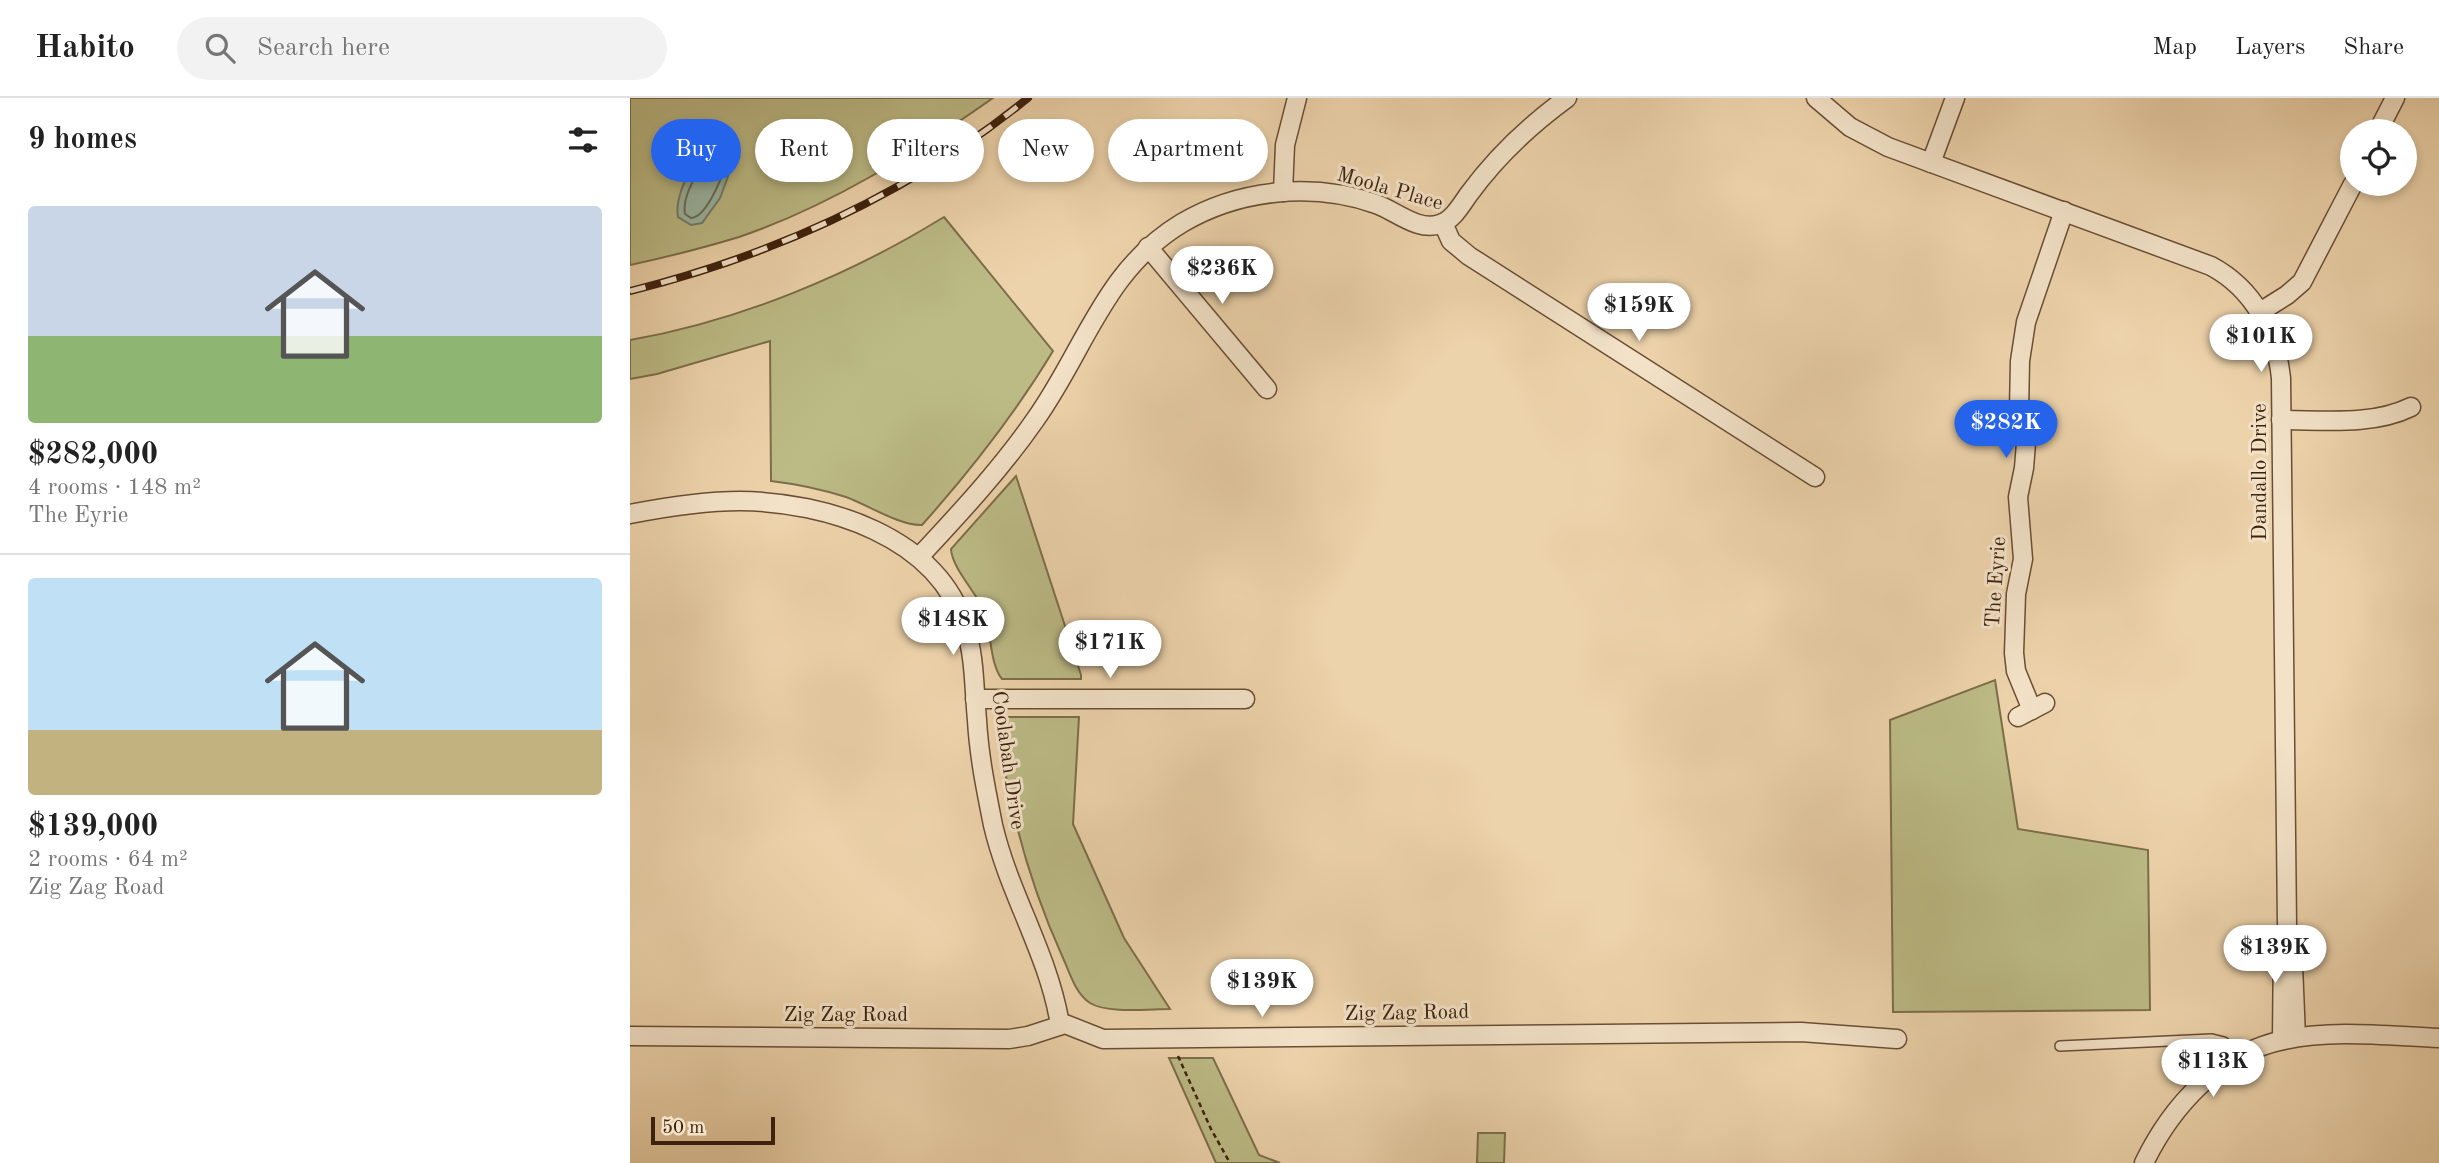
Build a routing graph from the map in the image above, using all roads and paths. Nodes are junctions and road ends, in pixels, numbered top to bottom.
1 (1297, 98) edge
2 (1567, 98) edge
3 (1816, 98) edge
4 (1955, 98) edge
5 (2395, 98) edge
6 (2384, 119) edge
7 (1931, 163) junction
8 (1283, 192) junction
9 (2347, 196) edge
10 (2064, 211) junction
11 (1443, 223) junction
12 (1148, 247) junction
13 (2260, 312) junction
14 (1267, 389) dead end
15 (2411, 407) dead end
16 (2281, 420) junction
17 (1815, 477) dead end
18 (630, 514) edge
19 (919, 557) junction
20 (975, 699) junction
21 (1245, 699) dead end
22 (2032, 710) dead end
23 (1060, 1025) junction
24 (630, 1036) edge
25 (2439, 1038) edge
26 (1896, 1039) dead end
27 (2289, 1039) junction
28 (1168, 1040) junction
29 (2060, 1046) dead end
30 (2238, 1058) junction
31 (1230, 1163) edge
32 (2144, 1163) edge

1 - 8 street
2 - 11 street
3 - 7 street, Dandallo Drive
4 - 7 street
5 - 6 street
7 - 10 street, Dandallo Drive
8 - 11 street, Moola Place
8 - 12 street, Moola Place
9 - 13 street
10 - 13 street, Dandallo Drive
10 - 22 street, The Eyrie
11 - 17 street, Moola Place
12 - 14 street
12 - 19 street, Moola Place
13 - 16 street, Dandallo Drive
15 - 16 street
16 - 27 street, Dandallo Drive
18 - 19 street, Coolabah Drive
19 - 20 street, Coolabah Drive
20 - 21 street
20 - 23 street, Coolabah Drive
23 - 24 street, Zig Zag Road
23 - 28 street, Zig Zag Road
25 - 27 street
26 - 28 street, Zig Zag Road
27 - 30 street
28 - 31 path
29 - 30 lane
30 - 32 street

